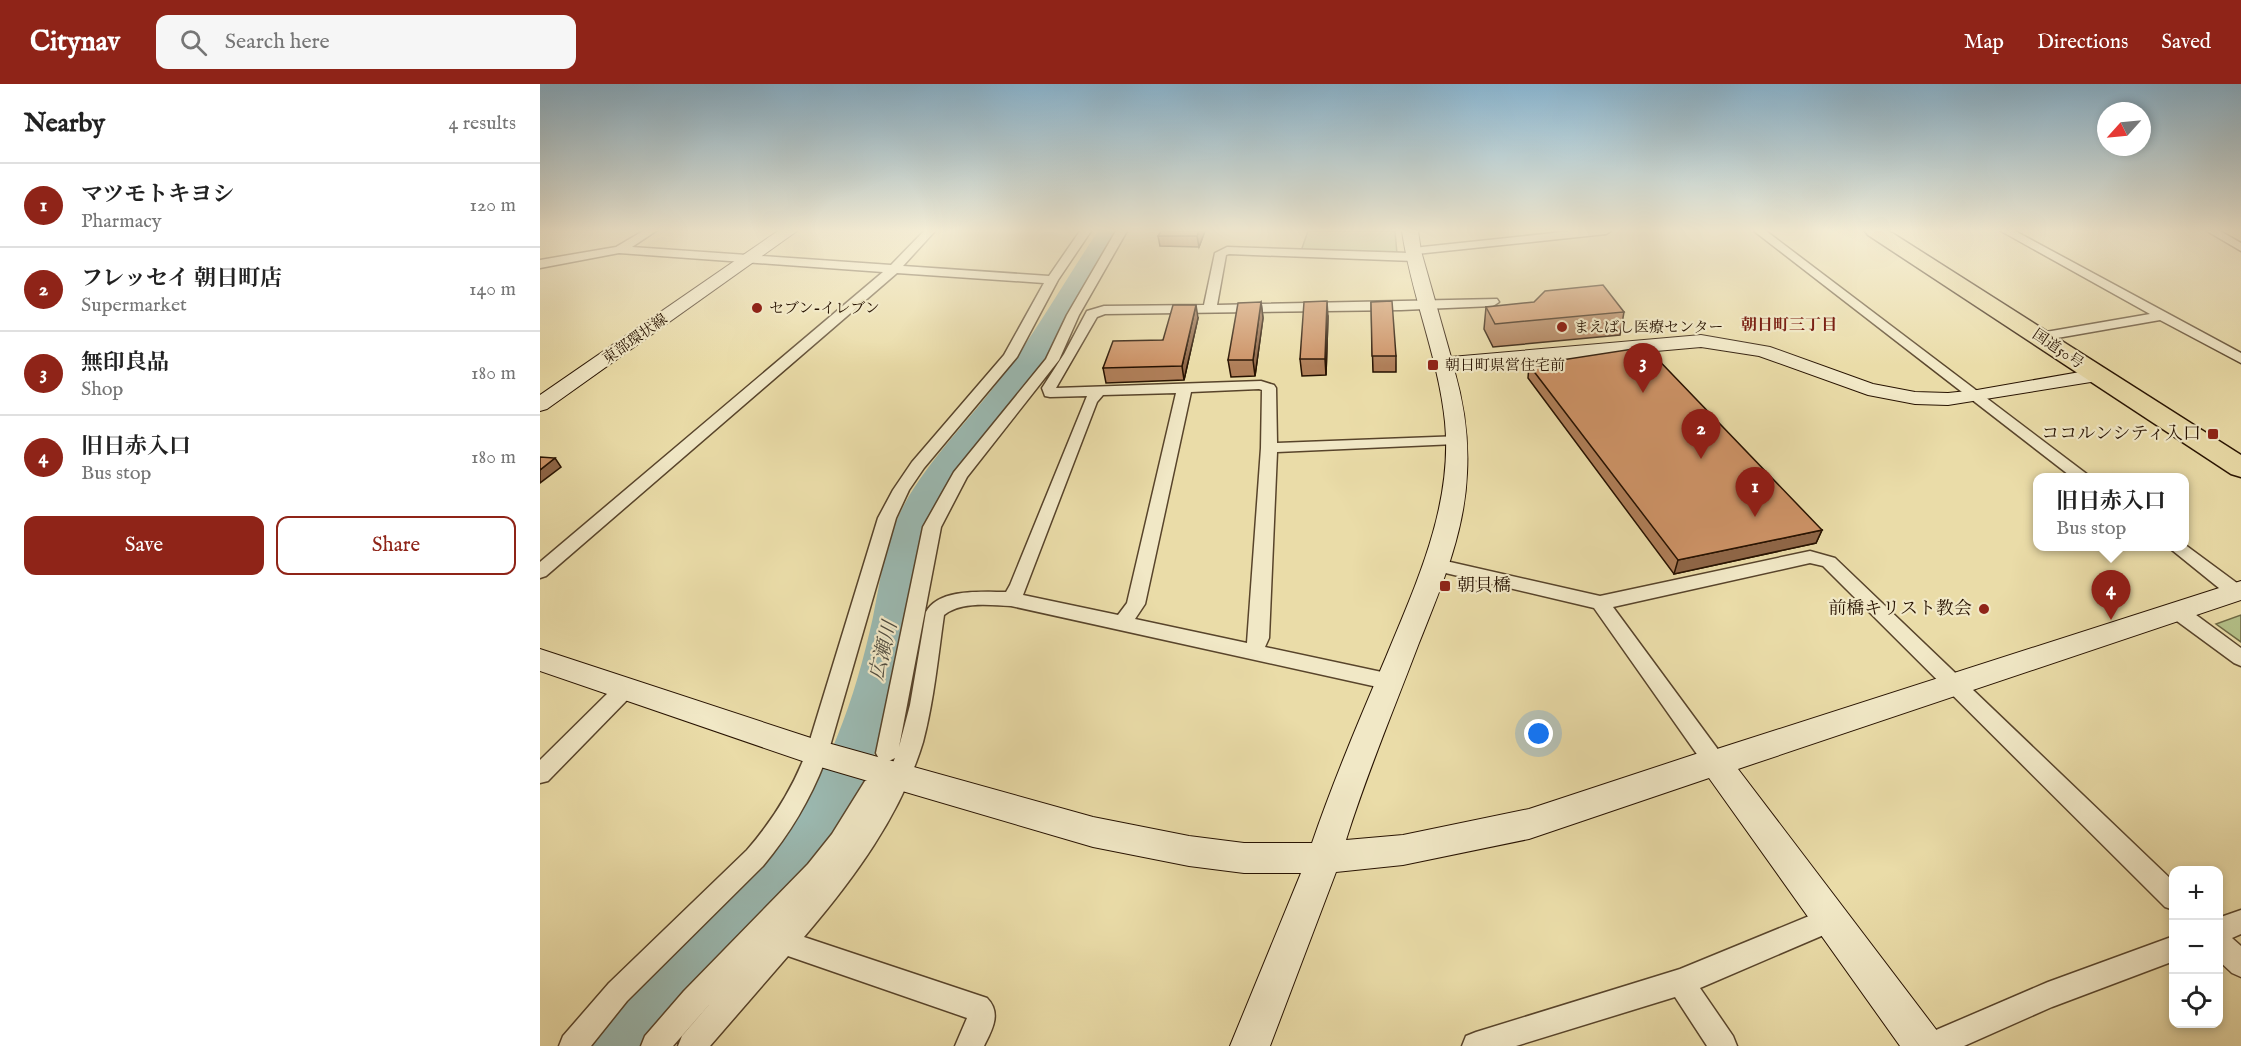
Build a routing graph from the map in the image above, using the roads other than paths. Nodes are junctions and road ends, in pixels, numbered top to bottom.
1 (726, 276) edge
2 (886, 276) edge
3 (993, 276) edge
4 (1055, 276) edge
5 (1096, 276) edge
6 (1217, 276) edge
7 (1420, 276) edge
8 (1818, 276) edge
9 (1945, 276) edge
10 (2089, 276) edge
11 (1052, 280) junction
12 (1493, 302) dead end
13 (1427, 305) junction
14 (1210, 309) junction
15 (2163, 316) junction
16 (2040, 337) junction
17 (2241, 359) edge
18 (1443, 364) junction
19 (2097, 375) junction
20 (1184, 389) junction
21 (1098, 392) junction
22 (1977, 396) junction
23 (540, 405) edge
24 (1456, 439) junction
25 (1269, 447) junction
26 (2241, 468) edge
27 (2079, 473) edge
28 (2182, 551) edge
29 (1437, 565) junction
30 (540, 572) edge
31 (2239, 591) edge
32 (1011, 598) junction
33 (1600, 603) junction
34 (2177, 611) junction
35 (1123, 622) junction
36 (1254, 651) junction
37 (2241, 658) edge
38 (540, 660) edge
39 (1391, 682) junction
40 (1952, 684) junction
41 (624, 690) junction
42 (823, 755) junction
43 (1714, 761) junction
44 (882, 771) junction
45 (540, 774) edge
46 (1324, 858) junction
47 (2169, 893) edge
48 (1831, 919) junction
49 (2241, 922) edge
50 (2223, 929) edge
51 (784, 940) junction
52 (2223, 947) edge
53 (2169, 950) edge
54 (2241, 964) edge
55 (1680, 982) junction
56 (573, 1046) edge
57 (655, 1046) edge
58 (692, 1046) edge
59 (969, 1046) edge
60 (1250, 1046) edge
61 (1476, 1046) edge
62 (1723, 1046) edge
63 (1924, 1046) edge
64 (1932, 1046) edge

1 - 23 street, 東部環状線
2 - 30 street
3 - 11 street
4 - 11 street
5 - 44 street
6 - 14 street
7 - 13 street
8 - 22 street
9 - 16 highway, 国道50号
10 - 15 street
11 - 42 street
12 - 13 street
13 - 14 street
13 - 18 street
14 - 21 street
15 - 16 street
15 - 17 street
16 - 19 highway, 国道50号
18 - 22 street
18 - 24 street
19 - 22 street
19 - 26 highway, 国道50号
20 - 21 street
20 - 25 street
20 - 35 street
21 - 32 street
22 - 27 street
24 - 25 street
24 - 29 street
25 - 36 street
28 - 31 street
29 - 33 street
29 - 39 street
31 - 34 street
32 - 35 street
32 - 44 street
33 - 40 street
33 - 43 street
34 - 37 street
34 - 40 street
35 - 36 street
36 - 39 street
38 - 41 street
39 - 46 street
40 - 43 street
40 - 47 street
41 - 42 street
41 - 45 street
42 - 44 street
42 - 56 street
43 - 46 street
43 - 48 street
44 - 46 street
44 - 51 street
44 - 57 street
46 - 60 street
48 - 55 street
48 - 63 street
49 - 50 street
51 - 58 street
51 - 59 street
52 - 54 street
53 - 64 street
55 - 61 street
55 - 62 street

